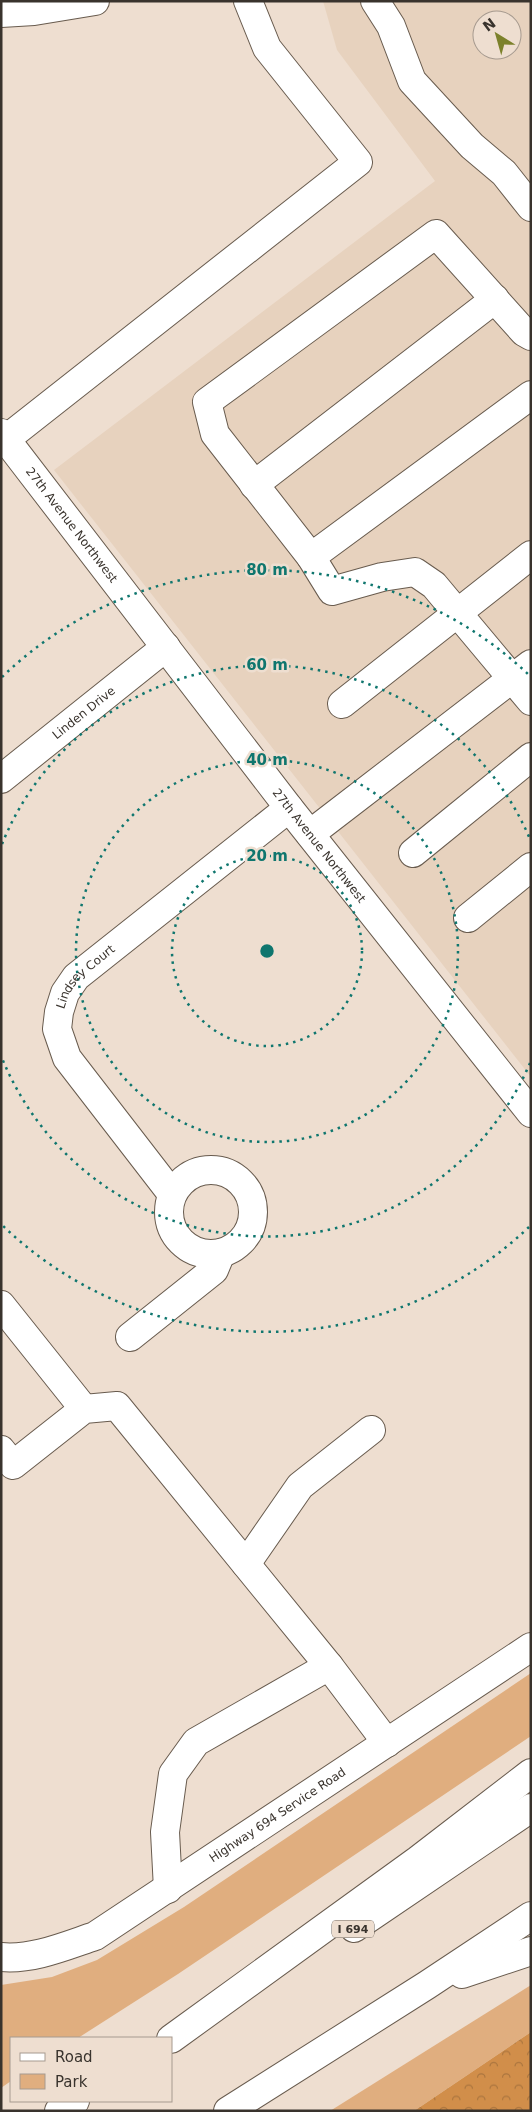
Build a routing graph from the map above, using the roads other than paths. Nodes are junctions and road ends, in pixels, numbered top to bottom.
1 (95, 1) edge
2 (248, 1) edge
3 (375, 1) edge
4 (1, 13) edge
5 (531, 207) edge
6 (495, 299) junction
7 (531, 336) edge
8 (531, 395) edge
9 (4, 436) edge
10 (254, 485) junction
11 (531, 555) edge
12 (311, 557) junction
13 (457, 612) junction
14 (166, 647) junction
15 (522, 671) edge
16 (531, 701) edge
17 (342, 704) dead end
18 (531, 757) edge
19 (1, 779) edge
20 (289, 808) junction
21 (310, 834) junction
22 (413, 853) dead end
23 (531, 867) edge
24 (468, 918) dead end
25 (531, 1113) edge
26 (172, 1194) junction
27 (221, 1253) junction
28 (1, 1305) edge
29 (130, 1338) dead end
30 (84, 1409) junction
31 (371, 1430) dead end
32 (1, 1450) edge
33 (246, 1564) junction
34 (531, 1647) edge
35 (329, 1666) junction
36 (387, 1743) junction
37 (531, 1772) edge
38 (531, 1808) edge
39 (168, 1889) junction
40 (531, 1916) edge
41 (531, 1951) edge
42 (8, 1958) edge
43 (427, 1985) junction
44 (172, 2040) edge
45 (172, 2040) edge
46 (73, 2102) edge
47 (59, 2111) edge
48 (228, 2111) edge

1 - 4 main road
2 - 9 main road
3 - 5 main road
6 - 7 main road
6 - 10 main road
6 - 10 main road
8 - 12 main road
9 - 14 main road, 27th Avenue Northwest
10 - 12 main road
11 - 13 main road
12 - 13 main road
13 - 15 main road
13 - 17 main road
14 - 19 main road, Linden Drive
14 - 20 main road, 27th Avenue Northwest
15 - 16 main road
15 - 21 main road
18 - 22 main road
20 - 21 main road, 27th Avenue Northwest
20 - 26 main road, Lindsey Court
21 - 25 main road, 27th Avenue Northwest
23 - 24 main road
26 - 27 main road
26 - 27 main road
27 - 29 main road
28 - 30 main road
30 - 32 main road
30 - 33 main road
31 - 33 main road
33 - 35 main road
34 - 36 main road, Highway 694 Service Road
35 - 36 main road
35 - 39 main road
36 - 39 main road, Highway 694 Service Road
37 - 44 main road
38 - 45 main road, I 694
39 - 42 main road, Highway 694 Service Road
40 - 43 main road
41 - 43 main road
43 - 48 main road
46 - 47 main road

